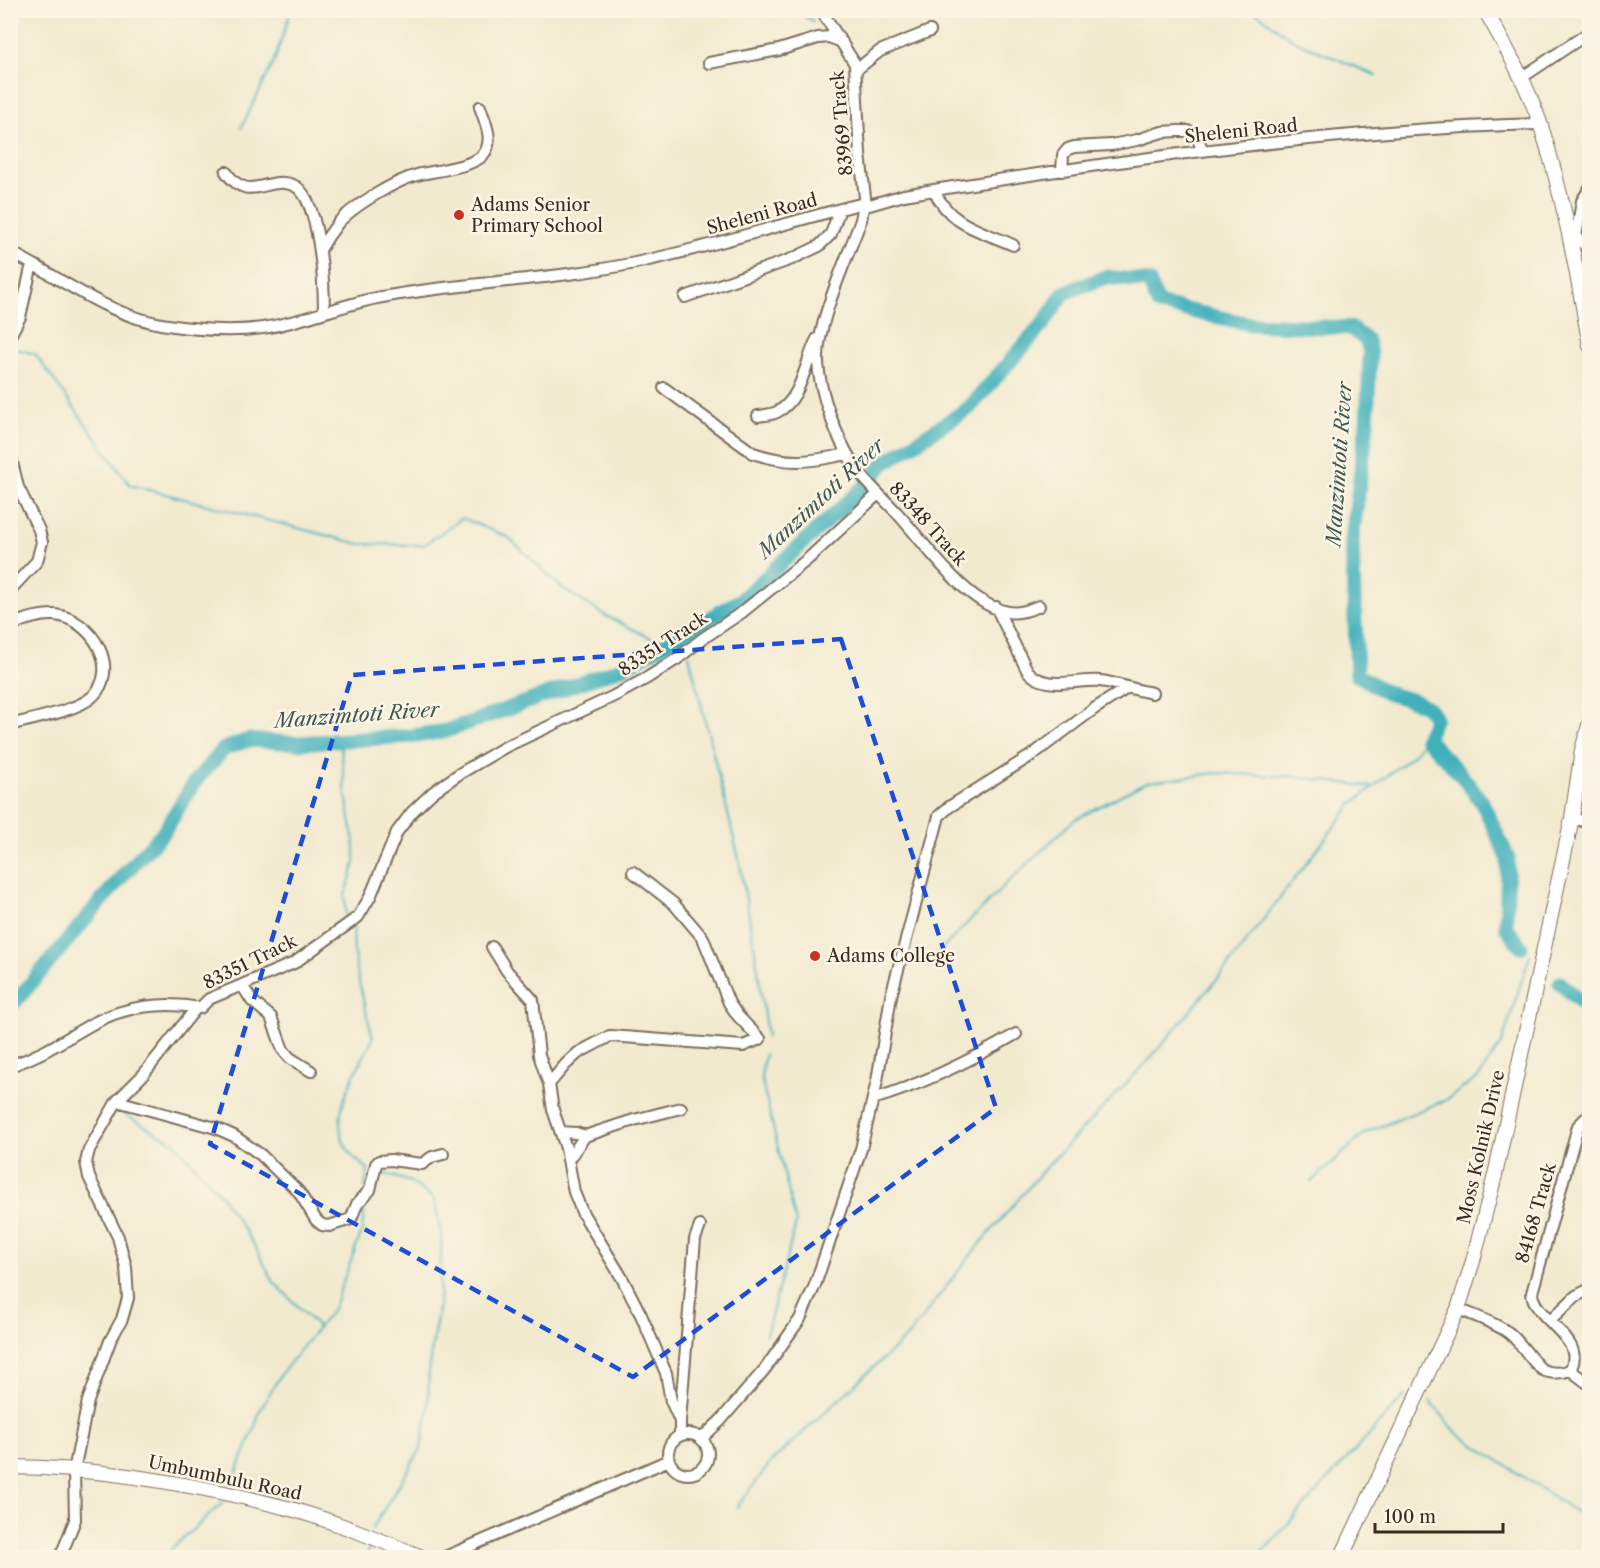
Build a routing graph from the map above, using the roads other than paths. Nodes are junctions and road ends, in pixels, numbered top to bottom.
1 (821, 10) edge
2 (1485, 10) edge
3 (930, 31) dead end
4 (1590, 32) edge
5 (842, 42) junction
6 (709, 63) dead end
7 (856, 70) junction
8 (1521, 78) junction
9 (480, 107) dead end
10 (1540, 124) junction
11 (1203, 151) junction
12 (1062, 171) junction
13 (226, 172) dead end
14 (1590, 188) edge
15 (934, 190) junction
16 (865, 205) junction
17 (840, 209) junction
18 (1566, 225) junction
19 (1576, 237) junction
20 (1013, 245) dead end
21 (320, 250) junction
22 (1590, 251) edge
23 (10, 252) edge
24 (32, 264) junction
25 (685, 297) dead end
26 (324, 312) junction
27 (821, 332) junction
28 (10, 336) edge
29 (1590, 346) edge
30 (664, 388) dead end
31 (758, 416) dead end
32 (10, 454) edge
33 (847, 454) junction
34 (874, 491) junction
35 (10, 590) edge
36 (1039, 606) dead end
37 (996, 607) junction
38 (10, 625) edge
39 (1127, 688) junction
40 (1152, 693) dead end
41 (1590, 722) edge
42 (10, 725) edge
43 (1572, 818) junction
44 (1590, 823) edge
45 (633, 872) dead end
46 (492, 946) dead end
47 (242, 985) junction
48 (200, 1008) junction
49 (1016, 1034) dead end
50 (10, 1066) edge
51 (311, 1071) dead end
52 (549, 1084) junction
53 (873, 1099) junction
54 (117, 1101) junction
55 (681, 1108) dead end
56 (1590, 1113) edge
57 (561, 1132) junction
58 (585, 1136) junction
59 (443, 1154) dead end
60 (568, 1160) junction
61 (700, 1226) dead end
62 (1590, 1289) edge
63 (1458, 1309) junction
64 (1550, 1321) junction
65 (1570, 1370) junction
66 (1590, 1384) edge
67 (680, 1421) junction
68 (680, 1436) junction
69 (701, 1439) junction
70 (669, 1460) junction
71 (10, 1467) edge
72 (74, 1471) junction
73 (60, 1557) edge
74 (424, 1557) edge
75 (443, 1557) edge
76 (1341, 1557) edge

1 - 5 street, 83969 Track
2 - 8 main road
3 - 7 street
4 - 8 street
5 - 6 street
5 - 7 street, 83969 Track
7 - 16 street, 83969 Track
8 - 10 main road
9 - 21 street
10 - 11 street, Sheleni Road
10 - 18 main road
11 - 12 street, Sheleni Road
11 - 12 street
12 - 15 street, Sheleni Road
13 - 21 street
14 - 19 street
15 - 16 street, Sheleni Road
15 - 20 street
16 - 17 street, Sheleni Road
16 - 27 street, 83348 Track
17 - 25 street
17 - 26 street, Sheleni Road
18 - 19 street
18 - 29 main road
19 - 22 street
21 - 26 street
23 - 24 street, Sheleni Road
24 - 26 street, Sheleni Road
24 - 28 street
27 - 31 street
27 - 33 street, 83348 Track
30 - 33 street
32 - 35 street
33 - 34 street, 83348 Track
34 - 37 street, 83348 Track
34 - 47 street, 83351 Track
36 - 37 street, 83348 Track
37 - 39 street
38 - 42 street
39 - 40 street
39 - 53 street
41 - 43 main road, Moss Kolnik Drive
43 - 44 street
43 - 63 main road, Moss Kolnik Drive
45 - 52 street
46 - 52 street
47 - 48 street, 83351 Track
47 - 51 street
48 - 50 street
48 - 54 street, 83351 Track
49 - 53 street
52 - 57 street
53 - 69 street
54 - 59 street
54 - 72 street, 83351 Track
55 - 58 street
56 - 64 street, 84168 Track
57 - 58 street
57 - 60 street
58 - 60 street
60 - 67 street
61 - 67 street
62 - 64 street
63 - 65 street
63 - 76 main road, Moss Kolnik Drive
64 - 65 street, 84168 Track
65 - 66 street
67 - 68 street
68 - 69 street
68 - 70 street
69 - 70 street
70 - 75 street
71 - 72 main road, Umbumbulu Road
72 - 73 street, 83351 Track
72 - 74 main road, Umbumbulu Road

